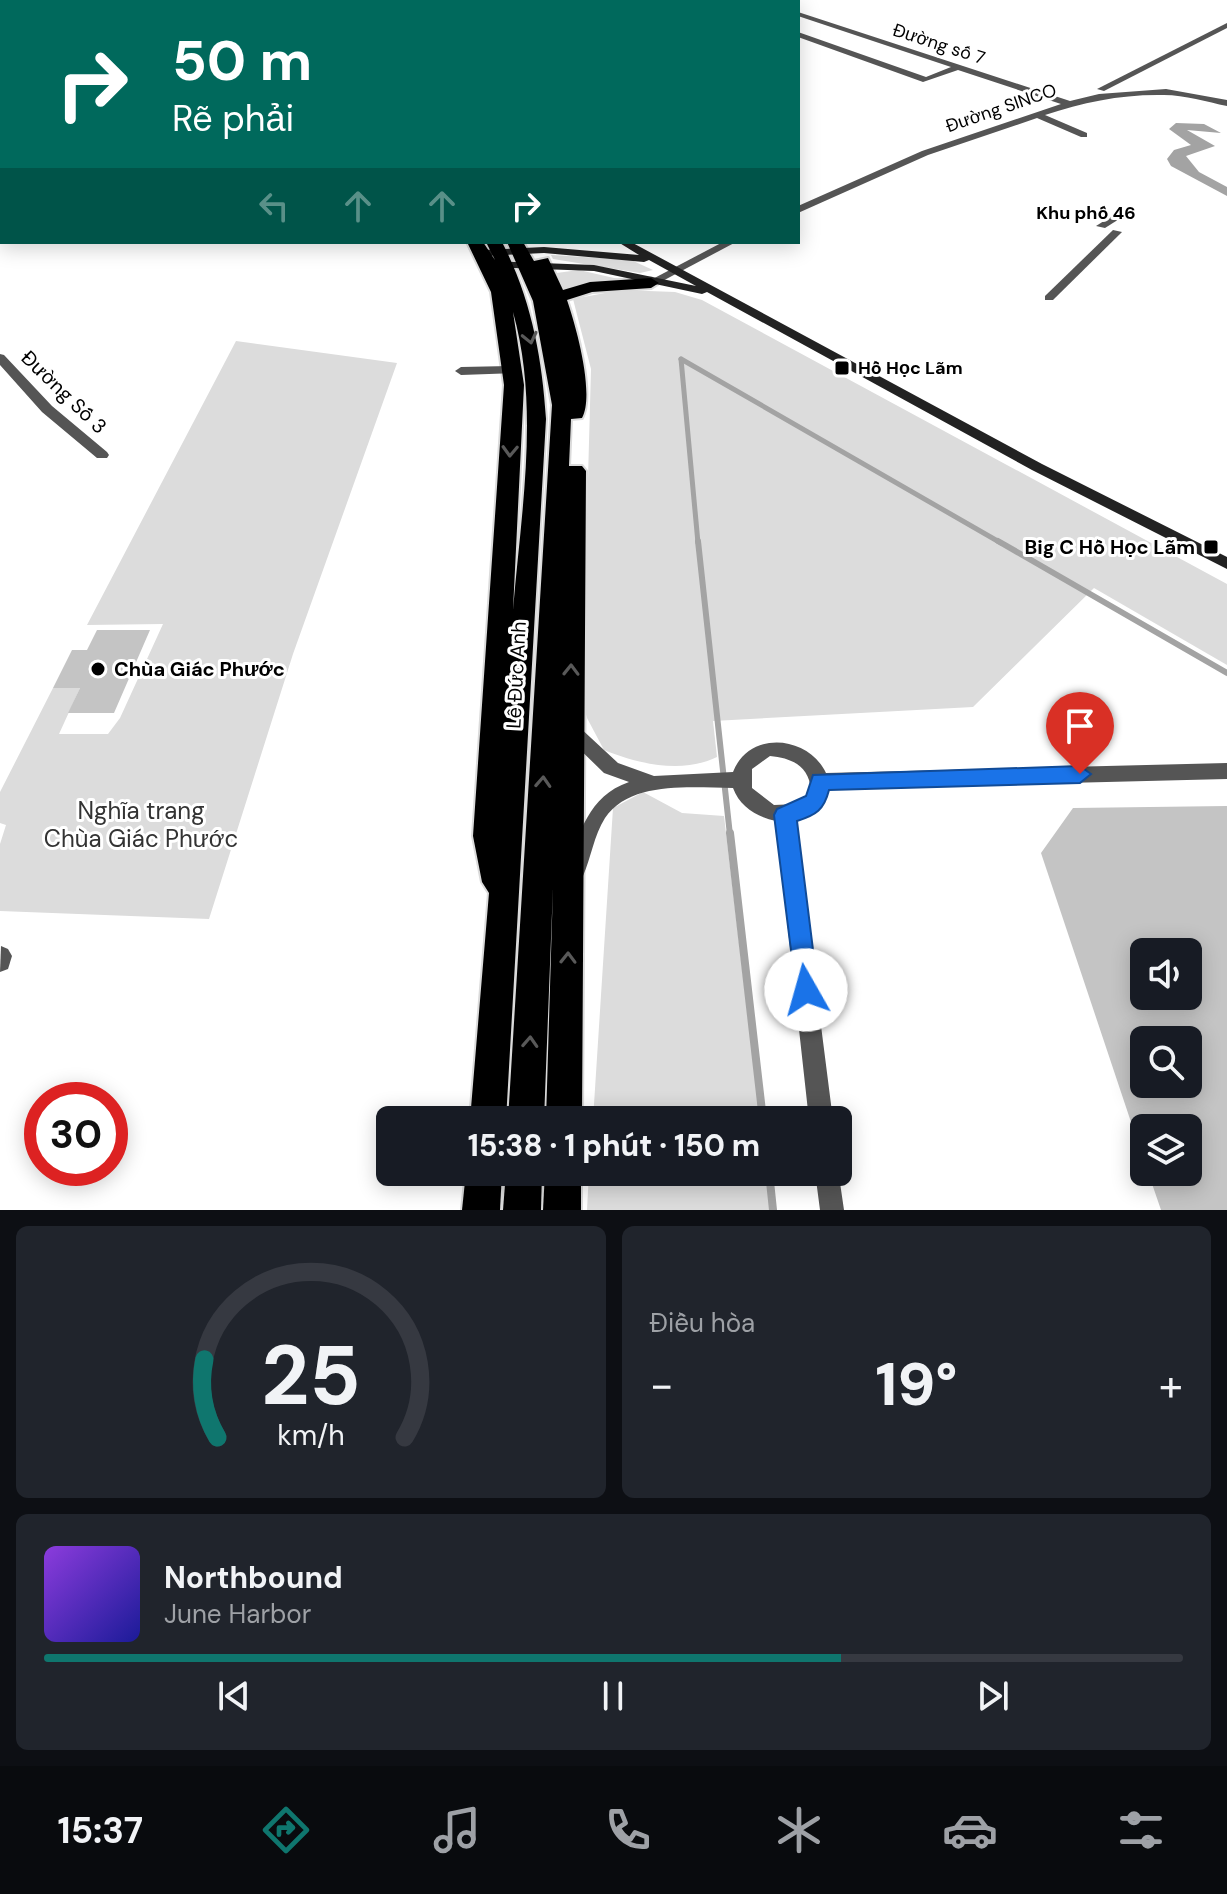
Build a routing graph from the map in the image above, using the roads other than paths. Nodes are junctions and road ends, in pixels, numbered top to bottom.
1 (800, 15) edge
2 (1227, 25) edge
3 (800, 35) edge
4 (958, 67) junction
5 (1101, 89) dead end
6 (1227, 103) edge
7 (1070, 104) junction
8 (1037, 115) junction
9 (1084, 135) dead end
10 (800, 209) edge
11 (1130, 209) dead end
12 (1101, 226) dead end
13 (1117, 232) dead end
14 (626, 244) edge
15 (727, 244) edge
16 (510, 253) edge
17 (654, 261) junction
18 (674, 269) junction
19 (651, 283) junction
20 (712, 293) junction
21 (1049, 298) dead end
22 (552, 300) junction
23 (0, 358) edge
24 (513, 370) junction
25 (461, 371) dead end
26 (102, 455) dead end
27 (1227, 564) edge
28 (570, 729) junction
29 (1227, 771) edge
30 (740, 780) junction
31 (820, 781) junction
32 (651, 783) junction
33 (785, 815) junction
34 (569, 886) junction
35 (502, 909) junction
36 (489, 1106) edge
37 (527, 1106) edge
38 (564, 1106) edge
39 (819, 1106) edge
40 (483, 1186) edge
41 (523, 1186) edge
42 (563, 1186) edge
43 (829, 1186) edge
44 (481, 1210) edge
45 (522, 1210) edge
46 (562, 1210) edge
47 (832, 1210) edge

1 - 4 street, Đường số 7
2 - 5 street
3 - 4 street
4 - 7 street, Đường số 7
6 - 7 street, Đường SINCO
7 - 8 street, Đường SINCO
8 - 9 street
8 - 10 street, Đường SINCO
11 - 12 street
13 - 21 street
14 - 17 main road
15 - 18 street
16 - 17 main road
16 - 19 main road
16 - 22 highway, Lê Đức Anh
16 - 24 highway, Lê Đức Anh
16 -> 35 highway, Lê Đức Anh
17 - 18 main road
18 - 19 street
18 - 20 main road
19 - 20 main road
19 - 22 highway
20 - 27 main road
28 -> 22 highway, Lê Đức Anh
37 -> 22 highway, Lê Đức Anh
23 - 26 street, Đường Số 3
24 - 25 street
24 -> 35 highway, Lê Đức Anh
28 - 32 street
28 - 34 highway, Lê Đức Anh
29 - 31 street
30 - 31 street
30 - 32 street
30 - 33 street
31 - 33 street
32 - 34 street
33 - 39 street
38 -> 34 highway, Lê Đức Anh
35 - 36 highway, Lê Đức Anh
40 - 44 highway
41 - 45 highway
42 - 46 highway
43 - 47 street

